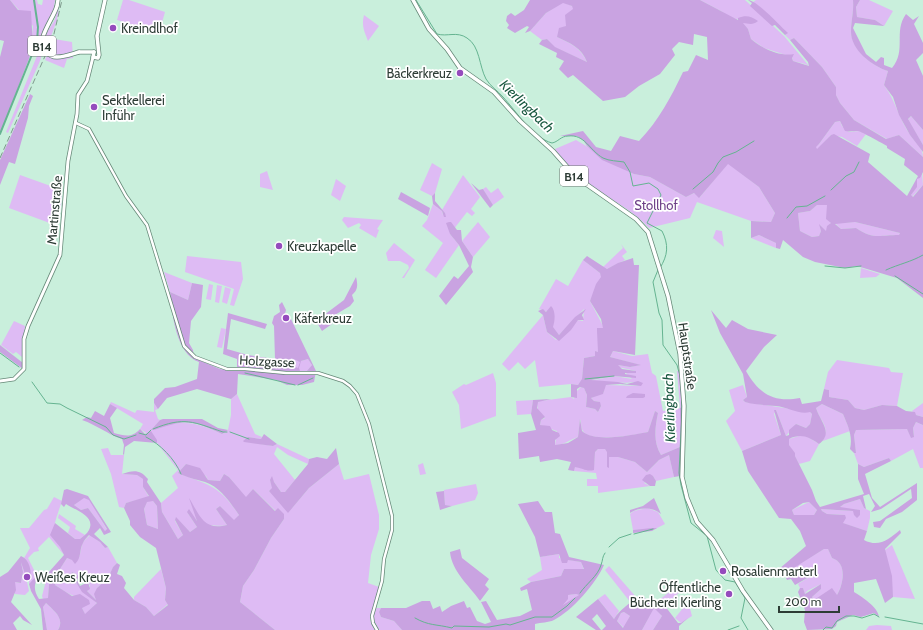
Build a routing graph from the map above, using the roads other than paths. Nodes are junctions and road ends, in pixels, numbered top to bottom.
1 (58, 0) edge
2 (105, 0) edge
3 (413, 0) edge
4 (95, 54) junction
5 (98, 58) joint
6 (92, 64) junction
7 (76, 122) junction
8 (0, 380) edge
9 (377, 630) edge
10 (771, 630) edge

1 - 4 main road, B14, bridge
2 - 4 main road
3 - 10 main road, Hauptstraße / B14
4 - 5 main road, B14
4 - 6 main road
5 - 6 main road
6 - 7 main road, Martinstraße
7 - 8 main road, Martinstraße
7 - 9 street, Holzgasse

